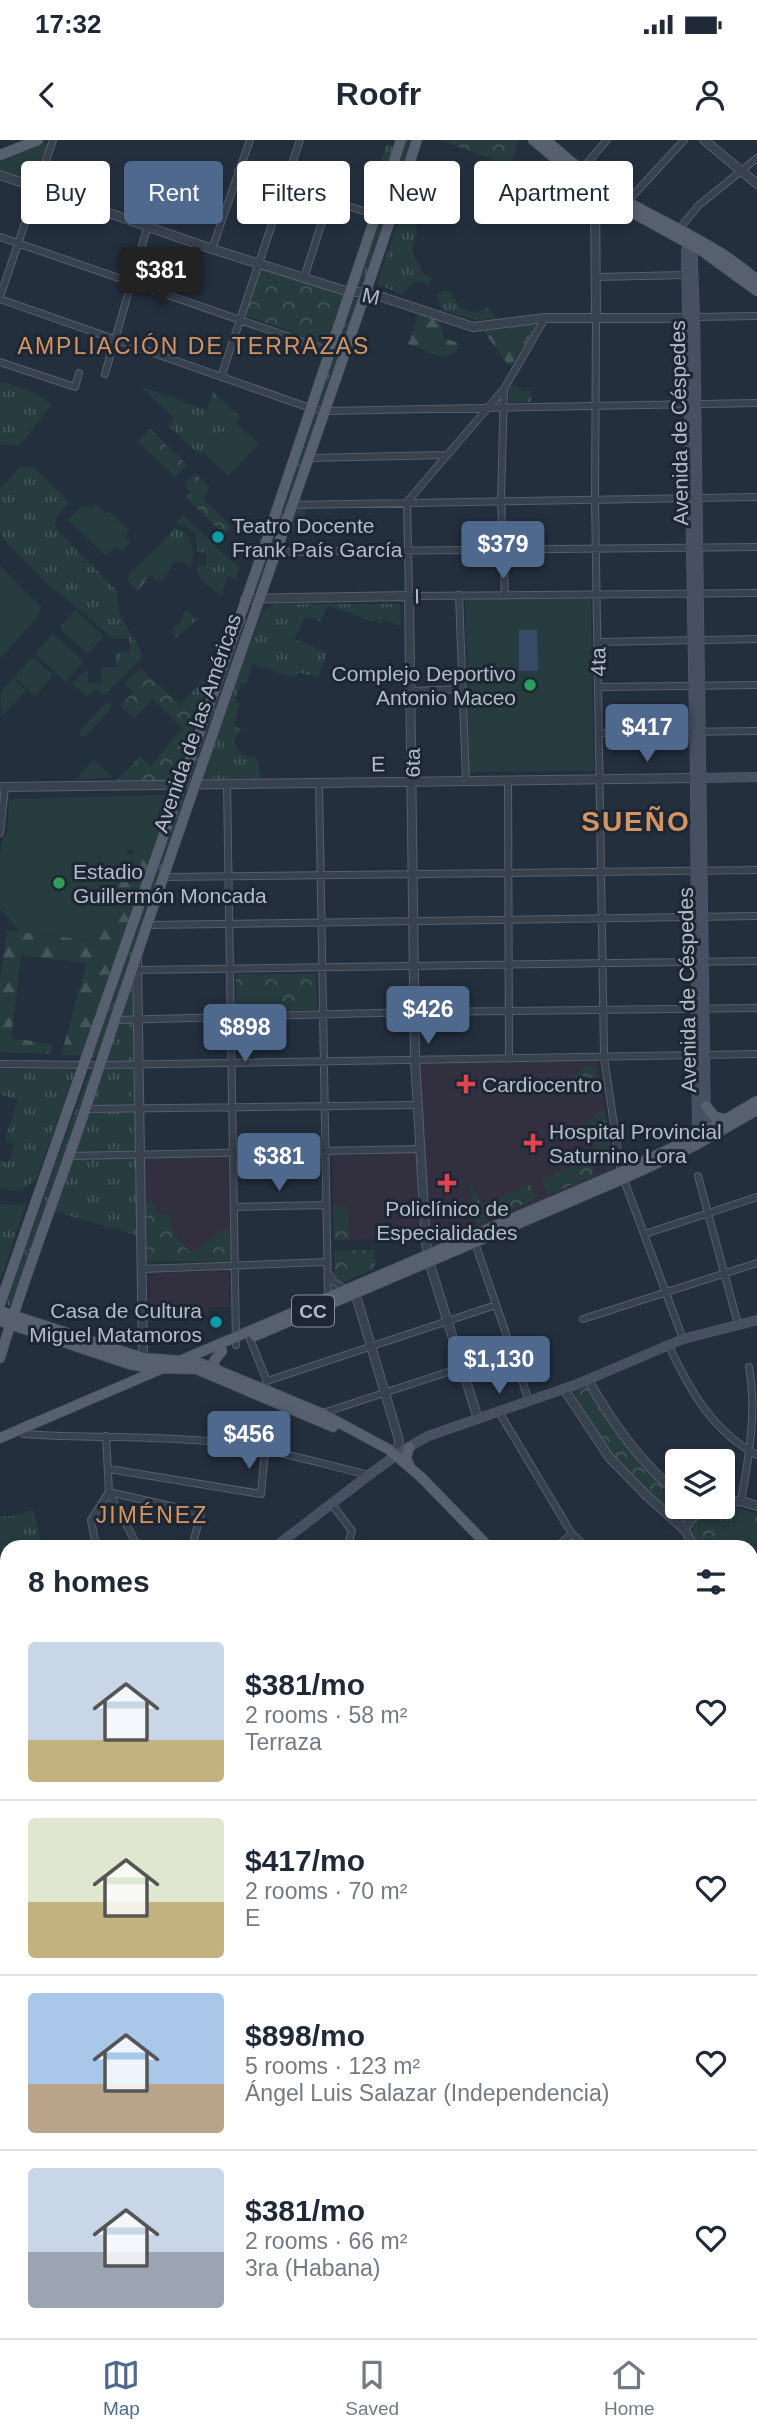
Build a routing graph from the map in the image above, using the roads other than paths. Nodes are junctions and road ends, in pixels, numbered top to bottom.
1 (38, 140) edge
2 (53, 140) edge
3 (250, 140) edge
4 (300, 140) edge
5 (401, 140) edge
6 (417, 140) edge
7 (533, 140) edge
8 (546, 140) edge
9 (607, 140) edge
10 (684, 140) edge
11 (704, 140) edge
12 (0, 155) edge
13 (757, 158) edge
14 (46, 161) edge
15 (242, 161) edge
16 (292, 161) edge
17 (394, 161) edge
18 (558, 161) edge
19 (570, 161) edge
20 (589, 161) edge
21 (741, 170) junction
22 (237, 174) edge
23 (0, 175) edge
24 (21, 182) edge
25 (757, 184) edge
26 (633, 195) edge
27 (633, 206) edge
28 (110, 212) edge
29 (633, 212) edge
30 (24, 224) edge
31 (271, 224) edge
32 (321, 224) edge
33 (373, 224) edge
34 (595, 224) edge
35 (148, 225) junction
36 (0, 237) edge
37 (688, 241) junction
38 (18, 243) junction
39 (212, 249) junction
40 (259, 263) junction
41 (687, 275) junction
42 (756, 276) edge
43 (596, 277) junction
44 (304, 278) junction
45 (131, 282) junction
46 (757, 291) edge
47 (349, 292) junction
48 (367, 292) junction
49 (0, 298) edge
50 (757, 316) edge
51 (545, 318) junction
52 (596, 318) junction
53 (691, 318) junction
54 (240, 320) junction
55 (114, 339) junction
56 (330, 351) junction
57 (0, 362) edge
58 (79, 373) dead end
59 (105, 374) dead end
60 (221, 377) junction
61 (504, 389) junction
62 (692, 403) junction
63 (757, 403) edge
64 (595, 405) junction
65 (505, 407) junction
66 (310, 408) junction
67 (490, 408) junction
68 (324, 411) junction
69 (447, 455) junction
70 (308, 458) junction
71 (693, 497) junction
72 (757, 497) edge
73 (501, 500) junction
74 (595, 500) junction
75 (407, 502) junction
76 (292, 505) junction
77 (757, 547) edge
78 (597, 548) junction
79 (694, 548) junction
80 (503, 551) junction
81 (275, 552) junction
82 (409, 552) junction
83 (695, 593) junction
84 (757, 593) edge
85 (597, 594) junction
86 (459, 595) junction
87 (505, 595) junction
88 (409, 596) junction
89 (261, 598) junction
90 (245, 599) junction
91 (757, 639) edge
92 (696, 640) junction
93 (598, 642) junction
94 (757, 685) edge
95 (697, 686) junction
96 (598, 687) junction
97 (462, 689) junction
98 (411, 691) junction
99 (757, 731) edge
100 (698, 732) junction
101 (599, 733) junction
102 (757, 777) edge
103 (699, 778) junction
104 (599, 779) junction
105 (466, 780) junction
106 (508, 780) junction
107 (412, 781) junction
108 (320, 782) junction
109 (180, 784) junction
110 (227, 784) junction
111 (194, 785) junction
112 (2, 787) edge
113 (0, 833) edge
114 (699, 870) junction
115 (757, 870) edge
116 (601, 872) junction
117 (509, 873) junction
118 (321, 875) junction
119 (413, 875) junction
120 (164, 877) junction
121 (228, 877) junction
122 (757, 916) edge
123 (700, 917) junction
124 (601, 918) junction
125 (509, 920) junction
126 (413, 921) junction
127 (321, 922) junction
128 (229, 923) junction
129 (148, 925) junction
130 (757, 961) edge
131 (700, 963) junction
132 (602, 965) junction
133 (414, 967) junction
134 (510, 967) junction
135 (322, 968) junction
136 (134, 970) junction
137 (230, 970) junction
138 (757, 1008) edge
139 (701, 1009) junction
140 (603, 1010) junction
141 (509, 1011) junction
142 (415, 1012) junction
143 (323, 1014) junction
144 (230, 1017) junction
145 (138, 1018) junction
146 (115, 1020) junction
147 (757, 1054) edge
148 (701, 1055) junction
149 (604, 1057) junction
150 (509, 1058) junction
151 (415, 1060) junction
152 (324, 1061) junction
153 (231, 1063) junction
154 (0, 1064) edge
155 (139, 1064) junction
156 (83, 1065) junction
157 (99, 1065) junction
158 (757, 1101) edge
159 (418, 1105) junction
160 (325, 1106) junction
161 (706, 1106) junction
162 (232, 1107) junction
163 (140, 1108) junction
164 (85, 1109) junction
165 (757, 1110) edge
166 (729, 1118) junction
167 (702, 1136) junction
168 (421, 1149) junction
169 (325, 1151) junction
170 (233, 1153) junction
171 (141, 1154) junction
172 (69, 1156) junction
173 (622, 1175) junction
174 (698, 1176) dead end
175 (757, 1197) edge
176 (325, 1205) junction
177 (234, 1207) junction
178 (709, 1213) junction
179 (645, 1234) junction
180 (475, 1243) junction
181 (428, 1258) junction
182 (757, 1264) edge
183 (235, 1265) junction
184 (326, 1265) junction
185 (143, 1269) junction
186 (724, 1273) junction
187 (351, 1290) junction
188 (666, 1292) junction
189 (328, 1296) junction
190 (0, 1304) edge
191 (496, 1305) junction
192 (0, 1311) edge
193 (583, 1319) dead end
194 (7, 1320) edge
195 (757, 1320) edge
196 (447, 1321) junction
197 (738, 1324) junction
198 (250, 1339) junction
199 (683, 1339) junction
200 (236, 1341) junction
201 (668, 1344) junction
202 (371, 1346) junction
203 (222, 1351) junction
204 (512, 1351) junction
205 (0, 1357) edge
206 (144, 1358) junction
207 (196, 1362) junction
208 (129, 1364) junction
209 (181, 1365) junction
210 (462, 1367) junction
211 (749, 1367) dead end
212 (164, 1369) junction
213 (215, 1369) junction
214 (588, 1380) junction
215 (138, 1381) junction
216 (265, 1385) junction
217 (564, 1390) junction
218 (385, 1392) junction
219 (529, 1401) junction
220 (499, 1412) junction
221 (321, 1413) junction
222 (478, 1419) junction
223 (24, 1434) junction
224 (106, 1436) junction
225 (0, 1438) edge
226 (0, 1445) edge
227 (409, 1447) junction
228 (265, 1450) junction
229 (754, 1453) edge
230 (394, 1457) junction
231 (410, 1467) junction
232 (109, 1469) junction
233 (369, 1475) junction
234 (665, 1481) edge
235 (108, 1492) junction
236 (735, 1501) edge
237 (741, 1501) junction
238 (331, 1503) junction
239 (757, 1506) edge
240 (665, 1513) edge
241 (671, 1519) edge
242 (691, 1519) edge
243 (685, 1530) junction
244 (572, 1534) junction
245 (94, 1540) edge
246 (133, 1540) edge
247 (194, 1540) edge
248 (284, 1540) edge
249 (349, 1540) edge
250 (474, 1540) edge
251 (482, 1540) edge
252 (565, 1540) edge
253 (578, 1540) edge
254 (688, 1540) edge

1 - 12 main road
2 - 14 street
3 - 15 street
4 - 16 street
5 - 17 main road, Avenida de las Américas
6 - 48 main road, Avenida de las Américas
7 - 18 main road
8 - 19 main road
9 - 20 street
10 - 26 street
11 - 21 street
13 - 21 street
21 - 25 street
21 - 37 street
22 - 39 street
23 - 24 street, M
27 - 37 main road
28 - 35 street, M
29 - 37 main road
30 - 38 street
31 - 40 street
32 - 44 street
33 - 47 main road, Avenida de las Américas
34 - 43 street, 4ta
35 - 39 street, M
35 - 45 street
36 - 38 street
37 - 41 main road, Avenida de Céspedes
37 - 42 main road
37 - 46 main road
37 - 53 main road, Avenida de Céspedes
38 - 45 street
38 - 49 street
39 - 40 street, M
40 - 44 street, M
40 - 54 street
41 - 43 street
41 - 53 main road, Avenida de Céspedes
43 - 52 street, 4ta
44 - 47 street, M
45 - 54 street
45 - 55 street
47 - 48 street, M
47 - 56 main road, Avenida de las Américas
48 - 51 street, M
48 - 68 main road, Avenida de las Américas
49 - 55 street
50 - 53 street, M
51 - 52 street, M
51 - 61 street
52 - 53 street, M
52 - 64 street, 4ta
53 - 62 main road, Avenida de Céspedes
54 - 56 street
54 - 60 street
55 - 59 street
55 - 60 street
56 - 66 main road, Avenida de las Américas
57 - 58 street
60 - 66 street
61 - 65 street
61 - 67 street
62 - 63 street
62 - 64 street
62 - 71 main road, Avenida de Céspedes
64 - 65 street
64 - 74 street, 4ta
65 - 67 street
65 - 73 street
66 - 68 street
66 - 90 main road, Avenida de las Américas
67 - 68 street
67 - 69 street
68 - 70 main road, Avenida de las Américas
69 - 70 street
69 - 75 street
70 - 76 main road, Avenida de las Américas
71 - 72 street
71 - 74 street
71 - 79 main road, Avenida de Céspedes
73 - 74 street
73 - 75 street
73 - 80 street
74 - 78 street, 4ta
75 - 76 street
75 - 82 street, 6ta
76 - 81 main road, Avenida de las Américas
77 - 79 street
78 - 79 street
78 - 80 street
78 - 85 street, 4ta
79 - 83 main road, Avenida de Céspedes
80 - 82 street
80 - 87 street
81 - 82 street
81 - 89 main road, Avenida de las Américas
82 - 88 street, 6ta
83 - 84 street, I
83 - 85 street, I
83 - 92 main road, Avenida de Céspedes
85 - 87 street, I
85 - 93 street, 4ta
86 - 87 street, I
86 - 88 street, I
86 - 97 street
88 - 89 street, I
88 - 98 street, 6ta
89 - 90 street, I
89 - 111 main road, Avenida de las Américas
90 - 109 main road, Avenida de las Américas
91 - 92 street
92 - 93 street
92 - 95 main road, Avenida de Céspedes
93 - 96 street, 4ta
94 - 95 street
95 - 96 street
95 - 100 main road, Avenida de Céspedes
96 - 101 street, 4ta
97 - 98 street
97 - 105 street
98 - 107 street, 6ta
99 - 100 street
100 - 101 street
100 - 103 main road, Avenida de Céspedes
101 - 104 street, 4ta
102 - 103 main road, E
103 - 104 street, E
103 - 114 main road, Avenida de Céspedes
104 - 106 street, E
104 - 116 street, 4ta
105 - 106 street, E
105 - 107 street, E
106 - 117 street
107 - 108 street, E
107 - 119 street, 6ta
108 - 110 street, E
108 - 118 street
109 - 111 street, E
109 - 112 street, E
109 - 156 main road, Avenida de las Américas
110 - 111 street, E
110 - 121 street
111 - 120 main road, Avenida de las Américas
112 - 113 street
114 - 115 street
114 - 116 street
114 - 123 main road, Avenida de Céspedes
116 - 117 street
116 - 124 street, 4ta
117 - 119 street
117 - 125 street
118 - 119 street
118 - 121 street
118 - 127 street
119 - 126 street, 6ta
120 - 121 street
120 - 129 main road, Avenida de las Américas
121 - 128 street
122 - 123 street
123 - 124 street
123 - 131 main road, Avenida de Céspedes
124 - 125 street
124 - 132 street, 4ta
125 - 126 street
125 - 134 street
126 - 127 street
126 - 133 street, 6ta
127 - 128 street
127 - 135 street
128 - 129 street
128 - 137 street
129 - 136 main road, Avenida de las Américas
130 - 131 street
131 - 132 street
131 - 139 main road, Avenida de Céspedes
132 - 134 street
132 - 140 street, 4ta
133 - 134 street
133 - 135 street
133 - 142 street, 6ta
134 - 141 street
135 - 137 street
135 - 143 street
136 - 137 street
136 - 145 street
136 - 146 main road, Avenida de las Américas
137 - 144 street
138 - 139 street
139 - 140 street
139 - 148 main road, Avenida de Céspedes
140 - 141 street
140 - 149 street, 4ta
141 - 142 street
141 - 150 street
142 - 143 street
142 - 151 street, 6ta
143 - 144 street
143 - 152 street
144 - 145 street
144 - 153 street
145 - 146 street
145 - 155 street
146 - 157 main road, Avenida de las Américas
147 - 148 street
148 - 149 street
148 - 161 main road, Avenida de Céspedes
148 - 167 main road, Avenida de Céspedes
149 - 150 street
149 - 173 street, 4ta
150 - 151 street
151 - 152 street
151 - 159 street, 6ta
152 - 153 street
152 - 160 street
153 - 155 street
153 - 162 street
154 - 156 street
155 - 157 street
155 - 163 street
156 - 157 street
156 - 190 main road, Avenida de las Américas
157 - 164 main road, Avenida de las Américas
158 - 166 main road, CC
159 - 160 street
159 - 168 street, 6ta
160 - 162 street
160 - 169 street
161 - 166 main road
161 - 167 main road, Avenida de Céspedes
162 - 163 street
162 - 170 street
163 - 164 street
163 - 171 street
164 - 172 main road, Avenida de las Américas
165 - 167 main road, CC
166 - 167 main road, CC
167 - 173 main road, CC
168 - 169 street
168 - 181 street, 6ta
169 - 170 street
169 - 176 street
170 - 171 street
170 - 177 street
171 - 172 street
171 - 185 street
172 - 194 main road, Avenida de las Américas
173 - 179 street, 4ta
173 - 180 main road, CC
173 - 181 main road, CC
174 - 178 street
175 - 178 street
176 - 177 street
176 - 184 street
177 - 183 street
178 - 179 street
178 - 186 street
179 - 188 street, 4ta
180 - 181 main road, CC
180 - 191 street
181 - 187 main road, CC
181 - 196 street
182 - 186 street
183 - 184 street
183 - 185 street
183 - 200 street
184 - 187 street
184 - 189 street
185 - 206 street
186 - 188 street
186 - 197 street
187 - 189 main road, CC
187 - 198 main road, CC
187 - 202 street
188 - 193 street
188 - 199 street, 4ta
189 - 200 main road, CC
191 - 196 street
191 - 204 street
192 - 194 main road
194 - 205 main road, Avenida de las Américas
194 - 206 main road
194 - 208 main road
195 - 197 main road
196 - 202 street
196 - 210 street
197 - 199 main road
198 - 200 main road, CC
198 - 216 street
199 - 201 main road
200 - 203 main road, CC
200 - 209 main road, CC
201 - 214 main road
201 - 229 street
202 - 216 street
202 - 218 street
203 - 207 main road, CC
203 - 213 main road
204 - 210 street
204 - 219 street
206 - 209 main road
207 - 209 main road
207 - 213 main road
208 - 212 main road
208 - 215 main road
209 - 212 main road, CC
209 - 223 main road, CC
209 - 230 main road
210 - 218 street
210 - 222 street
211 - 229 street
212 - 215 main road, CC
213 - 216 main road
214 - 217 main road
214 - 234 street
215 - 225 main road, CC
216 - 221 main road
217 - 219 main road
217 - 240 street
218 - 221 street
218 - 230 street
219 - 220 main road
220 - 222 main road
220 - 244 street
221 - 230 main road
222 - 227 main road
223 - 224 street
223 - 226 main road, CC
224 - 228 street
224 - 232 street
227 - 230 main road
227 - 231 main road
228 - 232 street
228 - 233 street
229 - 237 street
230 - 231 main road
230 - 233 main road
230 - 250 main road
231 - 251 main road
232 - 235 street
233 - 238 main road
235 - 245 street
235 - 246 street
235 - 247 street
236 - 237 street
237 - 239 street
238 - 248 main road
238 - 249 street
241 - 243 street
242 - 243 street
243 - 254 street
244 - 252 street
244 - 253 street

